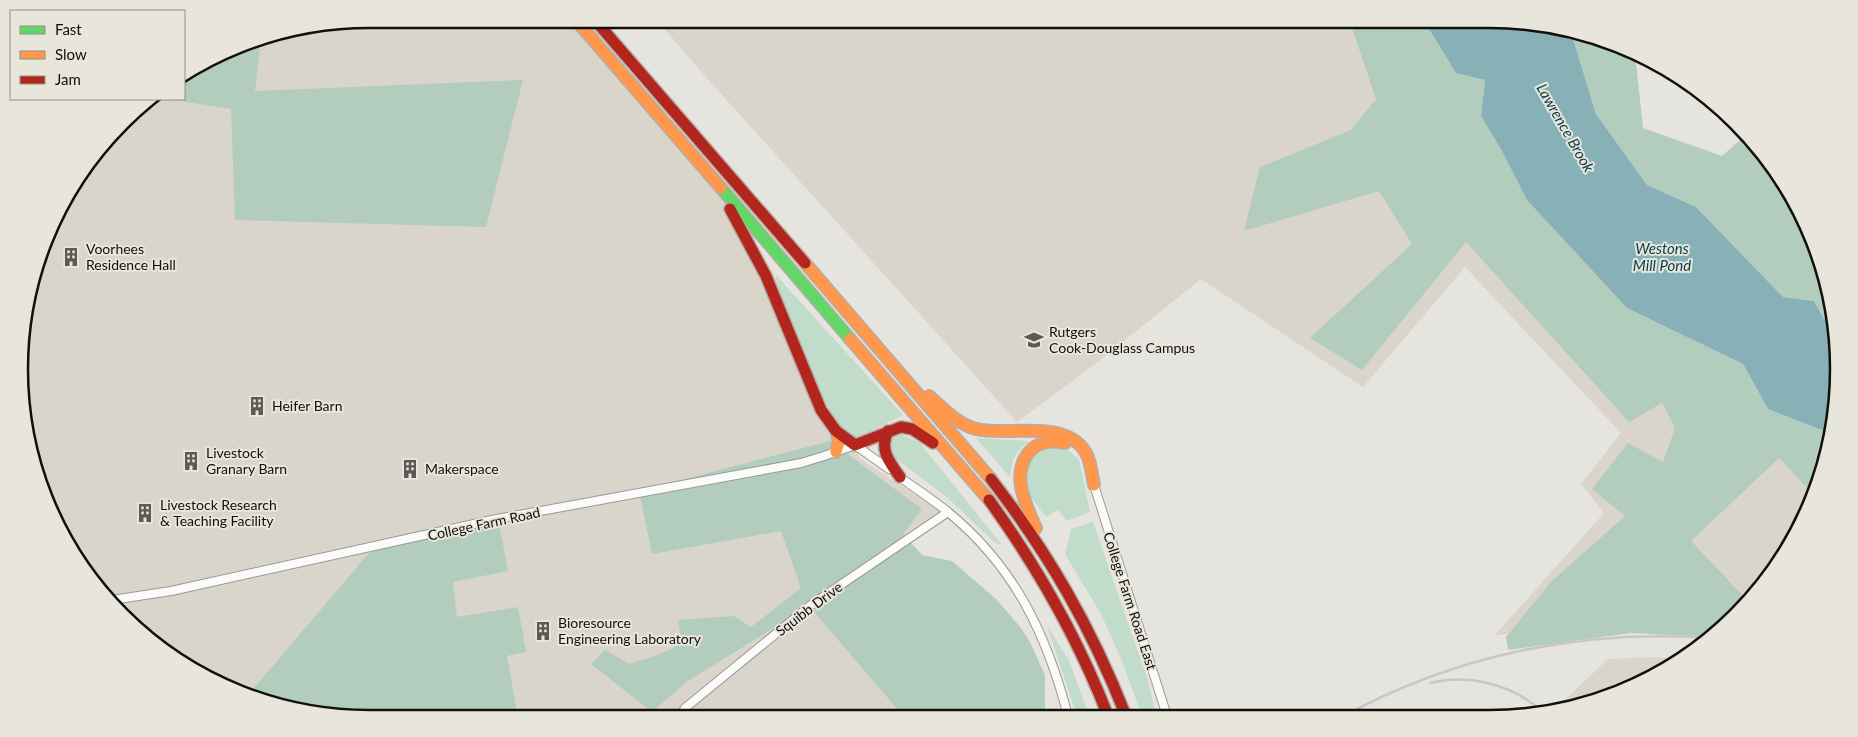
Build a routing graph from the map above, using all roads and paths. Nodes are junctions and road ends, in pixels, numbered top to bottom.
1 (582, 28) edge
2 (602, 28) edge
3 (699, 162) junction
4 (890, 362) junction
5 (836, 430) junction
6 (888, 431) junction
7 (855, 445) junction
8 (836, 452) junction
9 (952, 456) junction
10 (900, 477) junction
11 (1094, 486) junction
12 (948, 512) junction
13 (1048, 556) junction
14 (117, 599) edge
15 (684, 710) edge
16 (1066, 710) edge
17 (1105, 710) edge
18 (1124, 710) edge
19 (1165, 710) edge

1 - 3 highway
2 - 4 highway
3 - 5 highway
3 - 9 highway
4 - 11 highway
4 - 13 highway
5 - 7 highway
5 - 8 highway
6 - 7 highway
6 - 9 highway
6 - 10 highway
7 - 8 street, College Farm Road
7 - 10 street
8 - 14 street, College Farm Road
9 - 17 highway
10 - 12 street
11 - 13 highway
11 - 19 street, College Farm Road East
12 - 15 street, Squibb Drive
12 - 16 street
13 - 18 highway

